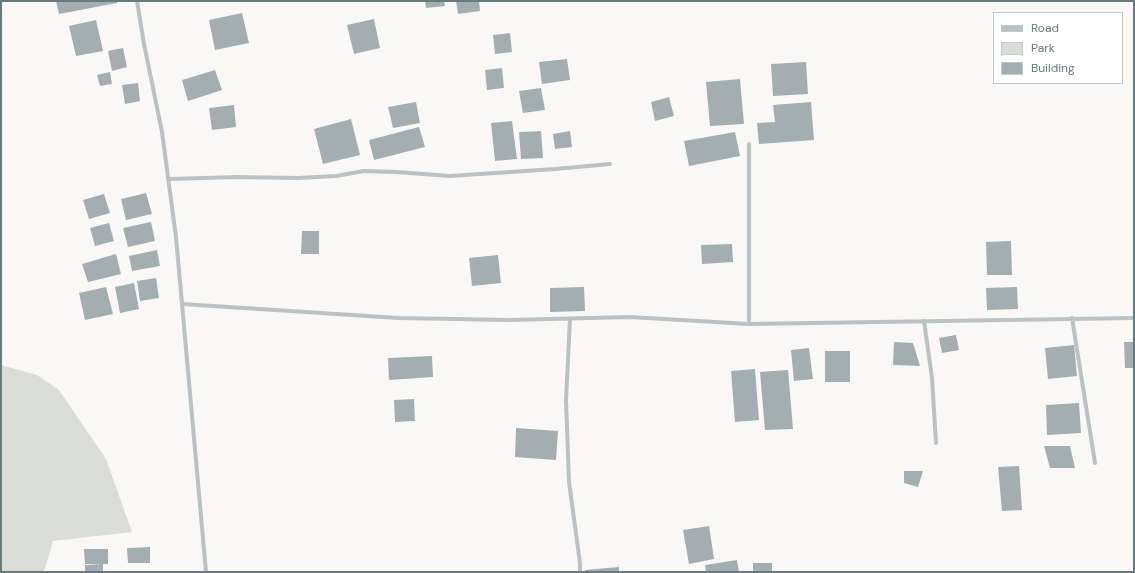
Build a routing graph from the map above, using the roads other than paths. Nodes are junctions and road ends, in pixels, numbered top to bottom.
1 (137, 1) edge
2 (749, 144) dead end
3 (610, 164) dead end
4 (168, 179) junction
5 (182, 304) junction
6 (1072, 318) junction
7 (1134, 318) edge
8 (570, 319) junction
9 (924, 321) junction
10 (748, 324) junction
11 (936, 443) dead end
12 (1095, 463) dead end
13 (206, 572) edge
14 (580, 572) edge

1 - 4 street
2 - 10 street
3 - 4 street
4 - 5 street
5 - 8 street
5 - 13 street
6 - 7 street
6 - 9 street
6 - 12 street
8 - 10 street
8 - 14 street
9 - 10 street
9 - 11 street

